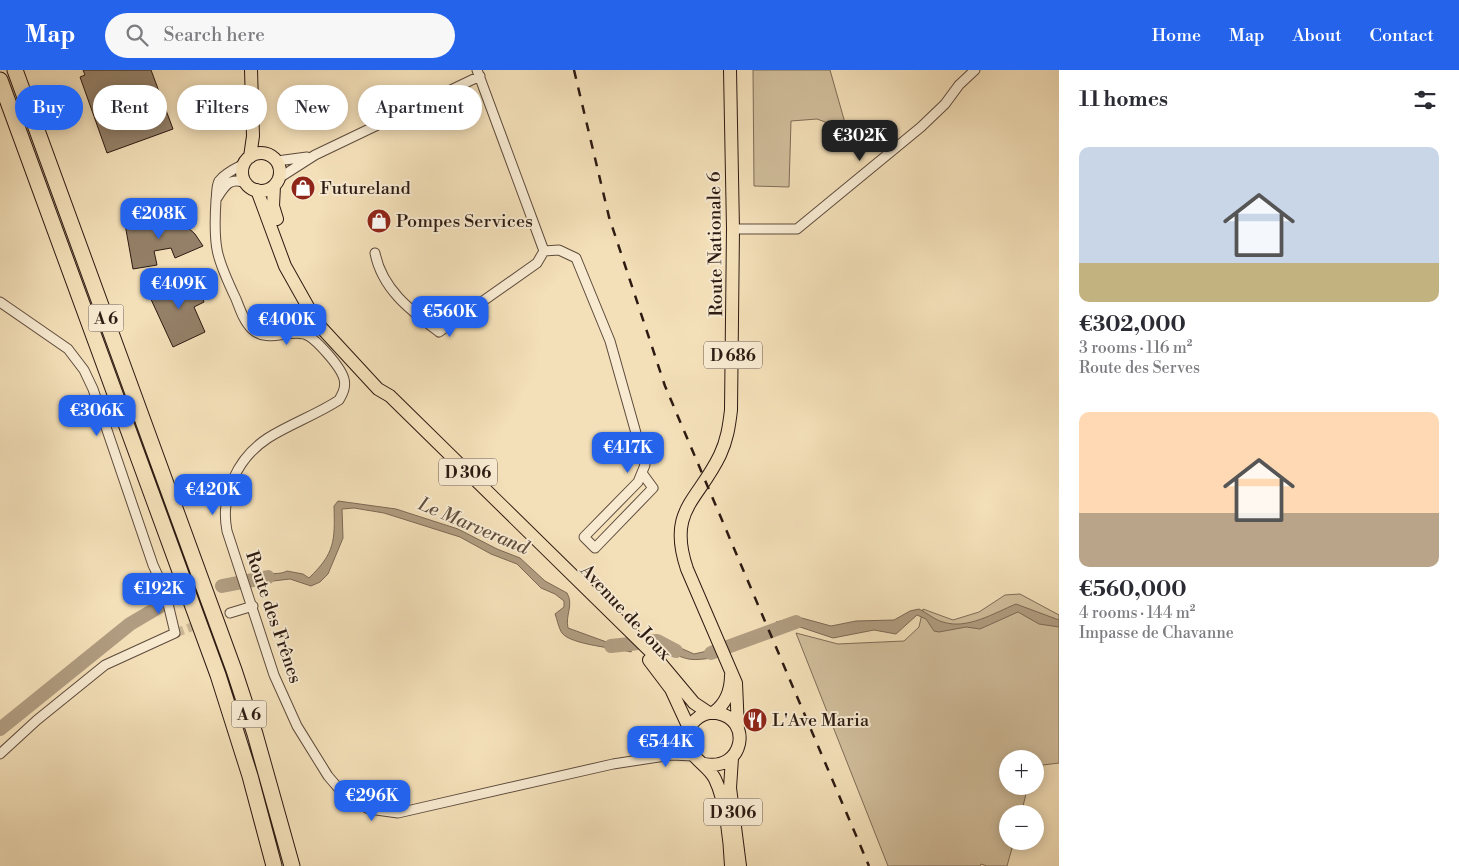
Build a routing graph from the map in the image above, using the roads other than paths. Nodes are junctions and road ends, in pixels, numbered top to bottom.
1 (14, 70) edge
2 (251, 70) edge
3 (260, 70) edge
4 (730, 70) edge
5 (975, 70) edge
6 (478, 73) edge
7 (0, 80) edge
8 (315, 156) junction
9 (272, 158) junction
10 (247, 160) junction
11 (277, 182) junction
12 (251, 187) junction
13 (216, 200) junction
14 (733, 229) junction
15 (544, 251) junction
16 (375, 253) dead end
17 (0, 302) edge
18 (390, 396) junction
19 (642, 473) junction
20 (252, 606) junction
21 (230, 613) tunnel mouth
22 (648, 653) junction
23 (729, 663) junction
24 (711, 713) junction
25 (738, 729) junction
26 (688, 731) junction
27 (0, 754) edge
28 (732, 758) junction
29 (639, 759) junction
30 (699, 760) junction
31 (262, 821) junction
32 (269, 866) edge
33 (274, 866) edge
34 (292, 866) edge
35 (731, 866) edge
36 (740, 866) edge

1 - 34 highway, A 6
2 - 10 main road
3 - 9 main road
4 - 14 main road, Route Nationale 6 / D 686
5 - 14 street
6 - 8 street
6 - 15 street
7 - 31 highway, A 6
8 - 9 street
8 - 11 street
9 - 10 main road
9 - 11 main road
10 - 12 main road
10 - 13 street, Route des Frênes
11 - 12 main road
11 - 18 main road, Avenue de Joux / D 306
12 - 13 street
12 - 18 main road, Avenue de Joux / D 306
13 - 20 street, Route des Frênes
14 - 23 main road, Route Nationale 6 / D 686
15 - 16 street
15 - 19 street
17 - 27 street
18 - 22 main road, Avenue de Joux / D 306
19 - 19 street
20 - 21 street
20 - 29 street, Route des Frênes
22 - 24 main road, Avenue de Joux / D 306
22 - 26 main road, Avenue de Joux / D 306
23 - 24 main road, Route Nationale 6
23 - 25 main road, Route Nationale 6 / D 686
24 - 25 main road
24 - 26 main road
25 - 28 main road
26 - 29 street, Route des Frênes
26 - 30 main road
28 - 30 main road
28 - 36 main road, D 306
29 - 30 street, Route des Frênes
30 - 35 main road, D 306
31 - 32 highway
31 - 33 highway, A 6

